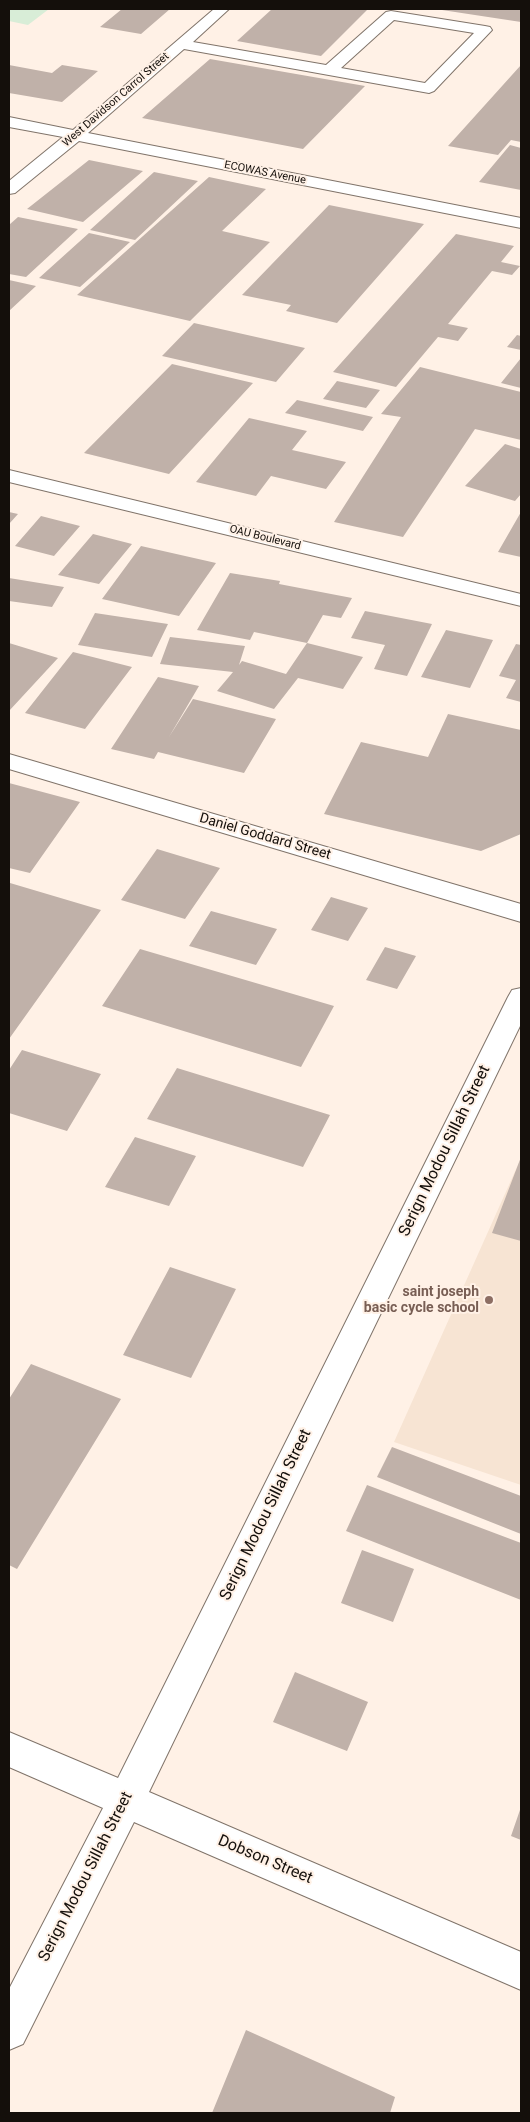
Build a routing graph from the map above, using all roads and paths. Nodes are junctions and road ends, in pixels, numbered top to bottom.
1 (222, 9) edge
2 (181, 44) junction
3 (329, 70) junction
4 (9, 122) edge
5 (76, 135) junction
6 (9, 189) edge
7 (521, 223) edge
8 (9, 476) edge
9 (521, 600) edge
10 (9, 761) edge
11 (521, 913) edge
12 (521, 997) edge
13 (9, 1749) edge
14 (126, 1800) junction
15 (521, 1971) edge
16 (9, 2030) edge

1 - 2 main road, West Davidson Carrol Street
2 - 3 main road
2 - 5 main road, West Davidson Carrol Street
3 - 3 main road
4 - 5 main road, ECOWAS Avenue
5 - 6 main road, West Davidson Carrol Street
5 - 7 main road, ECOWAS Avenue
8 - 9 main road, OAU Boulevard
10 - 11 main road, Daniel Goddard Street
12 - 14 main road, Serign Modou Sillah Street
13 - 14 main road, Dobson Street
14 - 15 main road, Dobson Street
14 - 16 main road, Serign Modou Sillah Street

